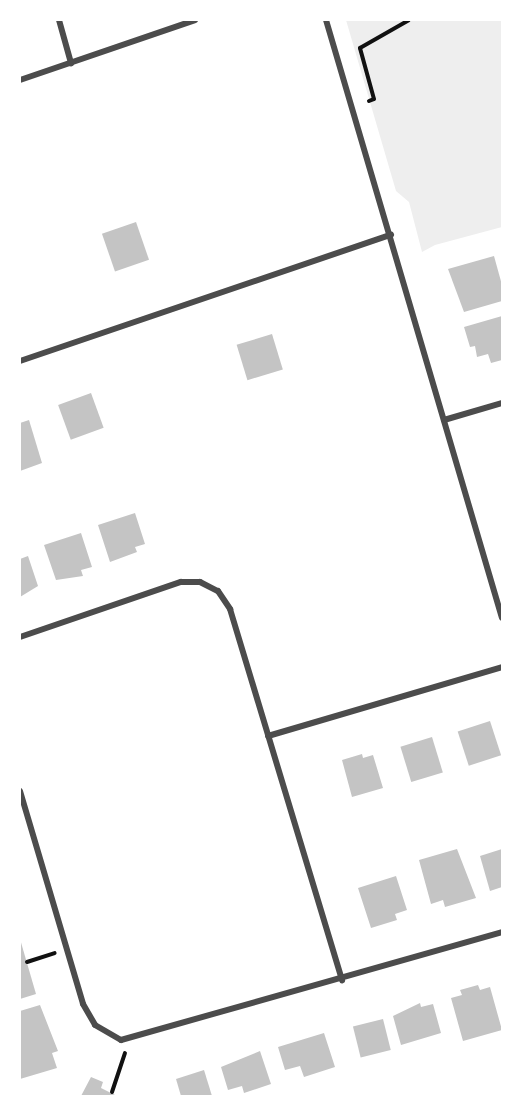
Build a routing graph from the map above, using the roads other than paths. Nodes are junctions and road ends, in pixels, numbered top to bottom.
1 (59, 20) edge
2 (195, 20) edge
3 (326, 20) edge
4 (71, 63) junction
5 (20, 80) edge
6 (392, 235) junction
7 (20, 362) edge
8 (502, 403) edge
9 (444, 420) junction
10 (502, 618) edge
11 (20, 637) edge
12 (502, 668) edge
13 (268, 736) junction
14 (20, 791) edge
15 (502, 932) edge
16 (342, 980) junction

1 - 4 street
2 - 4 street
3 - 6 street
4 - 5 street
6 - 7 street
6 - 9 street
8 - 9 street
9 - 10 street
11 - 13 street
12 - 13 street
13 - 16 street
14 - 16 street
15 - 16 street

